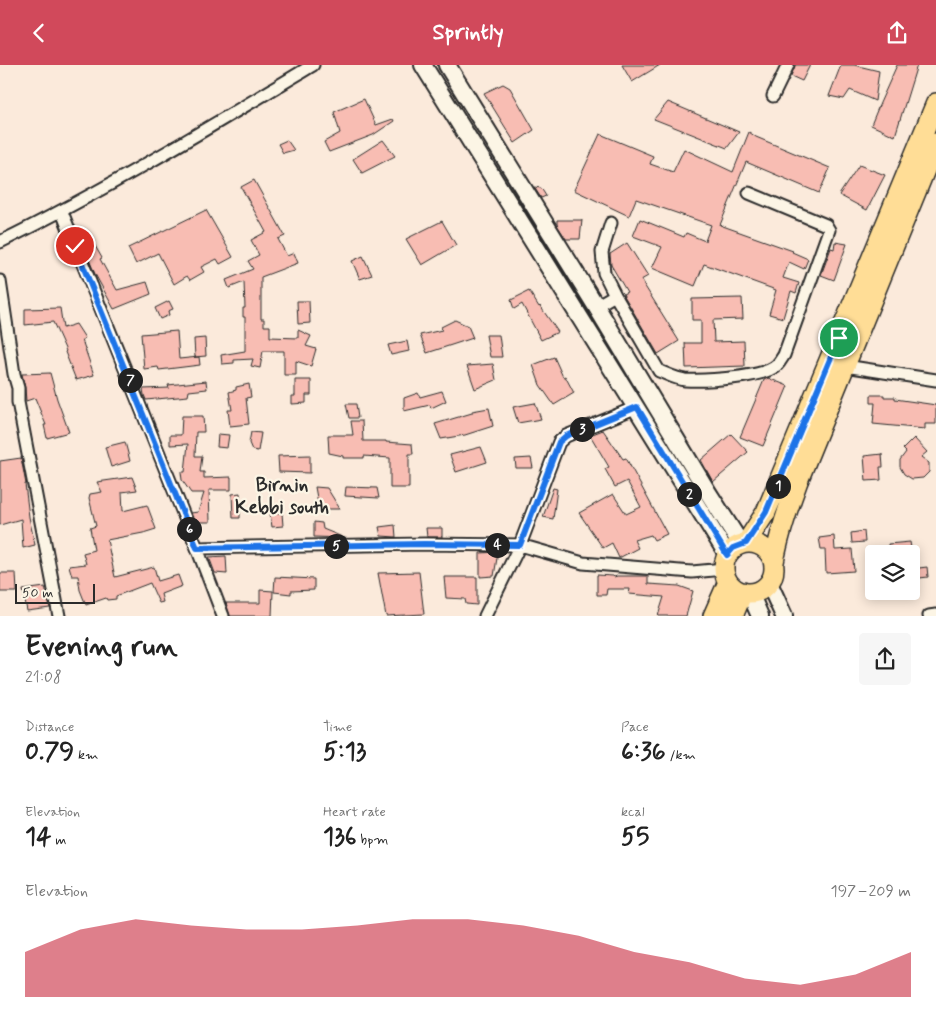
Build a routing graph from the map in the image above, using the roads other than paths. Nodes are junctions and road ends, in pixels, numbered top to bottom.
1 (313, 65) edge
2 (423, 65) edge
3 (447, 65) edge
4 (788, 65) edge
5 (773, 96) dead end
6 (936, 103) edge
7 (936, 143) edge
8 (749, 193) dead end
9 (62, 212) junction
10 (611, 223) dead end
11 (0, 242) edge
12 (0, 281) edge
13 (615, 295) junction
14 (596, 305) junction
15 (579, 315) junction
16 (845, 366) junction
17 (936, 380) edge
18 (637, 407) junction
19 (520, 545) junction
20 (197, 548) junction
21 (774, 562) junction
22 (737, 568) junction
23 (769, 583) junction
24 (936, 615) edge
25 (60, 616) edge
26 (223, 616) edge
27 (485, 616) edge
28 (713, 616) edge
29 (733, 616) edge
30 (760, 616) edge
31 (784, 616) edge
32 (929, 616) edge

1 - 9 street
2 - 15 street
3 - 14 street
4 - 5 street
6 - 22 main road
7 - 16 main road
8 - 13 street
9 - 11 street
9 - 20 street
10 - 13 street
12 - 25 street
13 - 14 street
14 - 15 street
14 - 22 street
15 - 18 street
16 - 17 street
16 - 21 main road
18 - 19 street
18 - 22 street
19 - 20 street
19 - 22 street
19 - 27 street
20 - 26 street
21 - 22 main road
21 - 23 main road
22 - 23 main road
22 - 28 main road
22 - 29 main road
22 - 30 street
23 - 31 street
24 - 32 street

